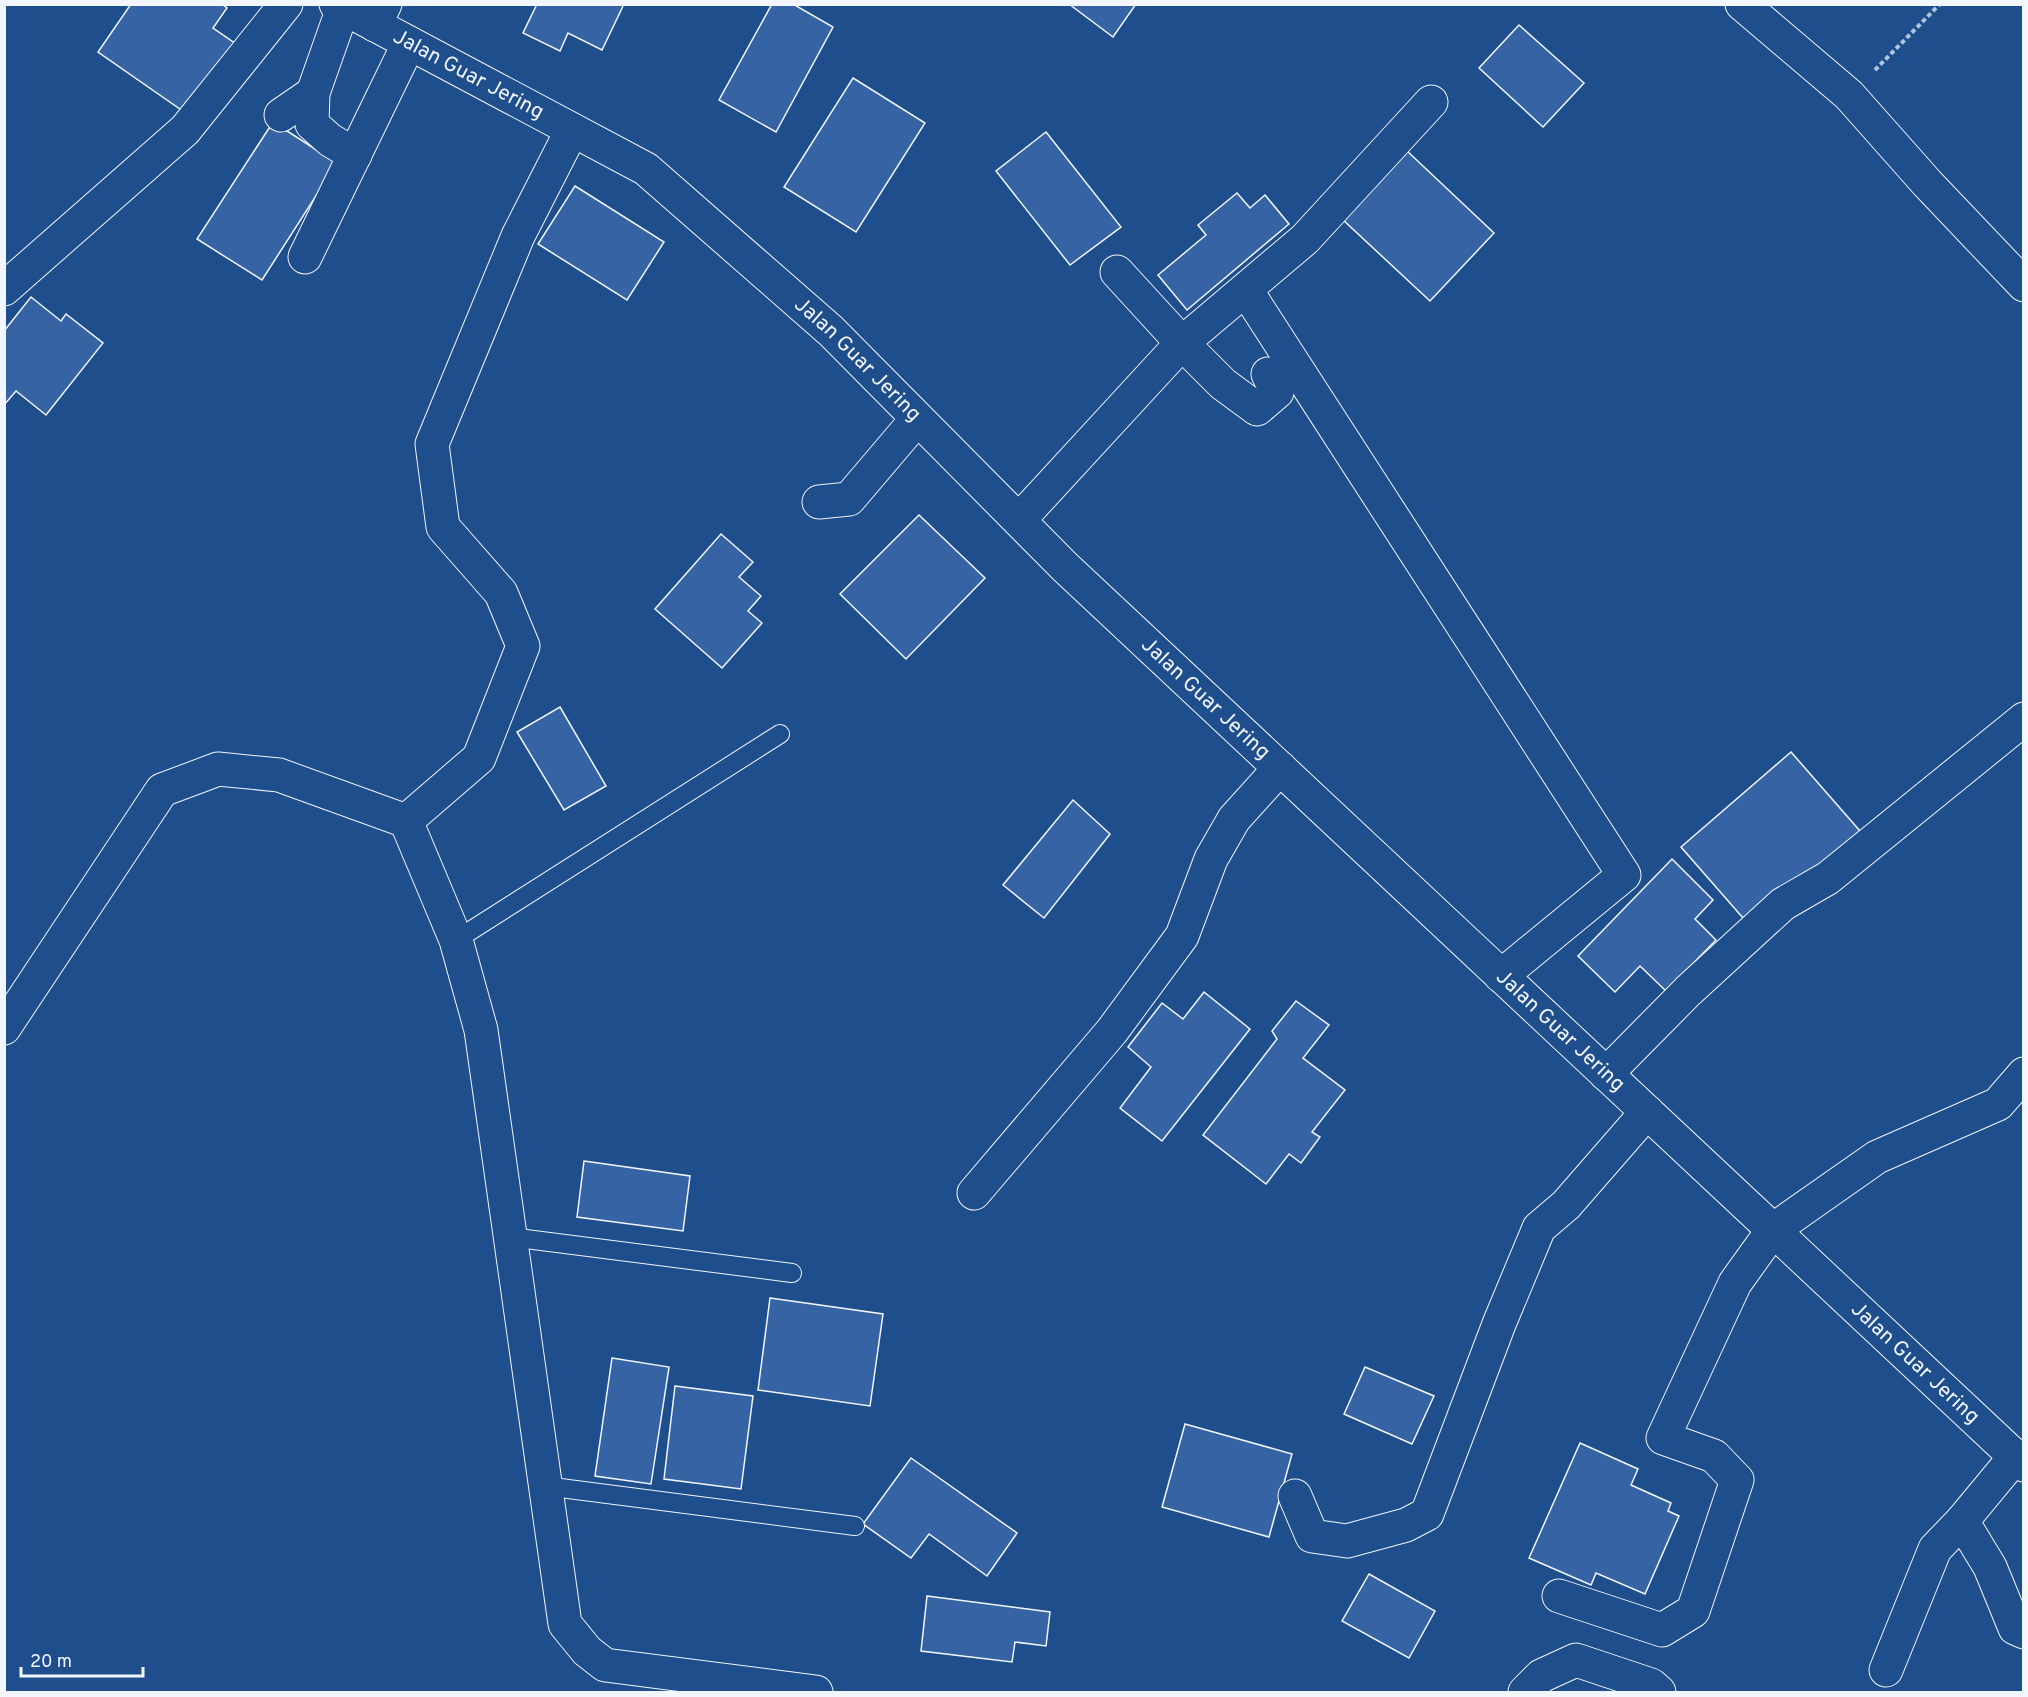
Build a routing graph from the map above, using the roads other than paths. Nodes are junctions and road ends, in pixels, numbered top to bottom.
1 (286, 4) edge
2 (1742, 4) edge
3 (339, 6) edge
4 (380, 15) edge
5 (409, 43) junction
6 (313, 93) junction
7 (1431, 102) dead end
8 (281, 116) dead end
9 (572, 130) junction
10 (355, 155) junction
11 (305, 257) dead end
12 (1117, 272) dead end
13 (2024, 285) edge
14 (4, 289) edge
15 (1246, 290) junction
16 (1182, 344) junction
17 (1268, 374) dead end
18 (917, 419) junction
19 (819, 502) dead end
20 (1018, 520) junction
21 (2024, 719) edge
22 (780, 734) dead end
23 (1281, 768) junction
24 (406, 821) junction
25 (456, 940) junction
26 (1501, 976) junction
27 (4, 1028) edge
28 (1606, 1074) junction
29 (2024, 1074) edge
30 (1647, 1112) junction
31 (974, 1192) dead end
32 (1773, 1230) junction
33 (510, 1238) junction
34 (792, 1273) dead end
35 (2019, 1461) edge
36 (545, 1486) junction
37 (1295, 1496) dead end
38 (1962, 1521) junction
39 (855, 1526) dead end
40 (1559, 1596) dead end
41 (2024, 1632) edge
42 (1886, 1670) dead end
43 (816, 1692) edge
44 (1525, 1692) edge
45 (1659, 1692) edge

1 - 14 street
2 - 13 street
3 - 4 street, Jalan Guar Jering
3 - 6 street
4 - 5 street, Jalan Guar Jering
5 - 9 street, Jalan Guar Jering
5 - 10 street
6 - 8 street
6 - 10 street
7 - 15 street
9 - 18 street, Jalan Guar Jering
9 - 24 street
10 - 11 street
12 - 16 street
15 - 16 street
15 - 26 street
16 - 17 street
16 - 20 street
18 - 19 street
18 - 20 street, Jalan Guar Jering
20 - 23 street, Jalan Guar Jering
21 - 28 street
22 - 25 lane
23 - 26 street, Jalan Guar Jering
23 - 31 street
24 - 25 street
24 - 27 street
25 - 33 street
26 - 28 street, Jalan Guar Jering
28 - 30 street, Jalan Guar Jering
29 - 32 street
30 - 32 street, Jalan Guar Jering
30 - 37 street
32 - 35 street, Jalan Guar Jering
32 - 40 street
33 - 34 lane
33 - 36 street
35 - 38 street
36 - 39 lane
36 - 43 street
38 - 41 street
38 - 42 street
44 - 45 street

